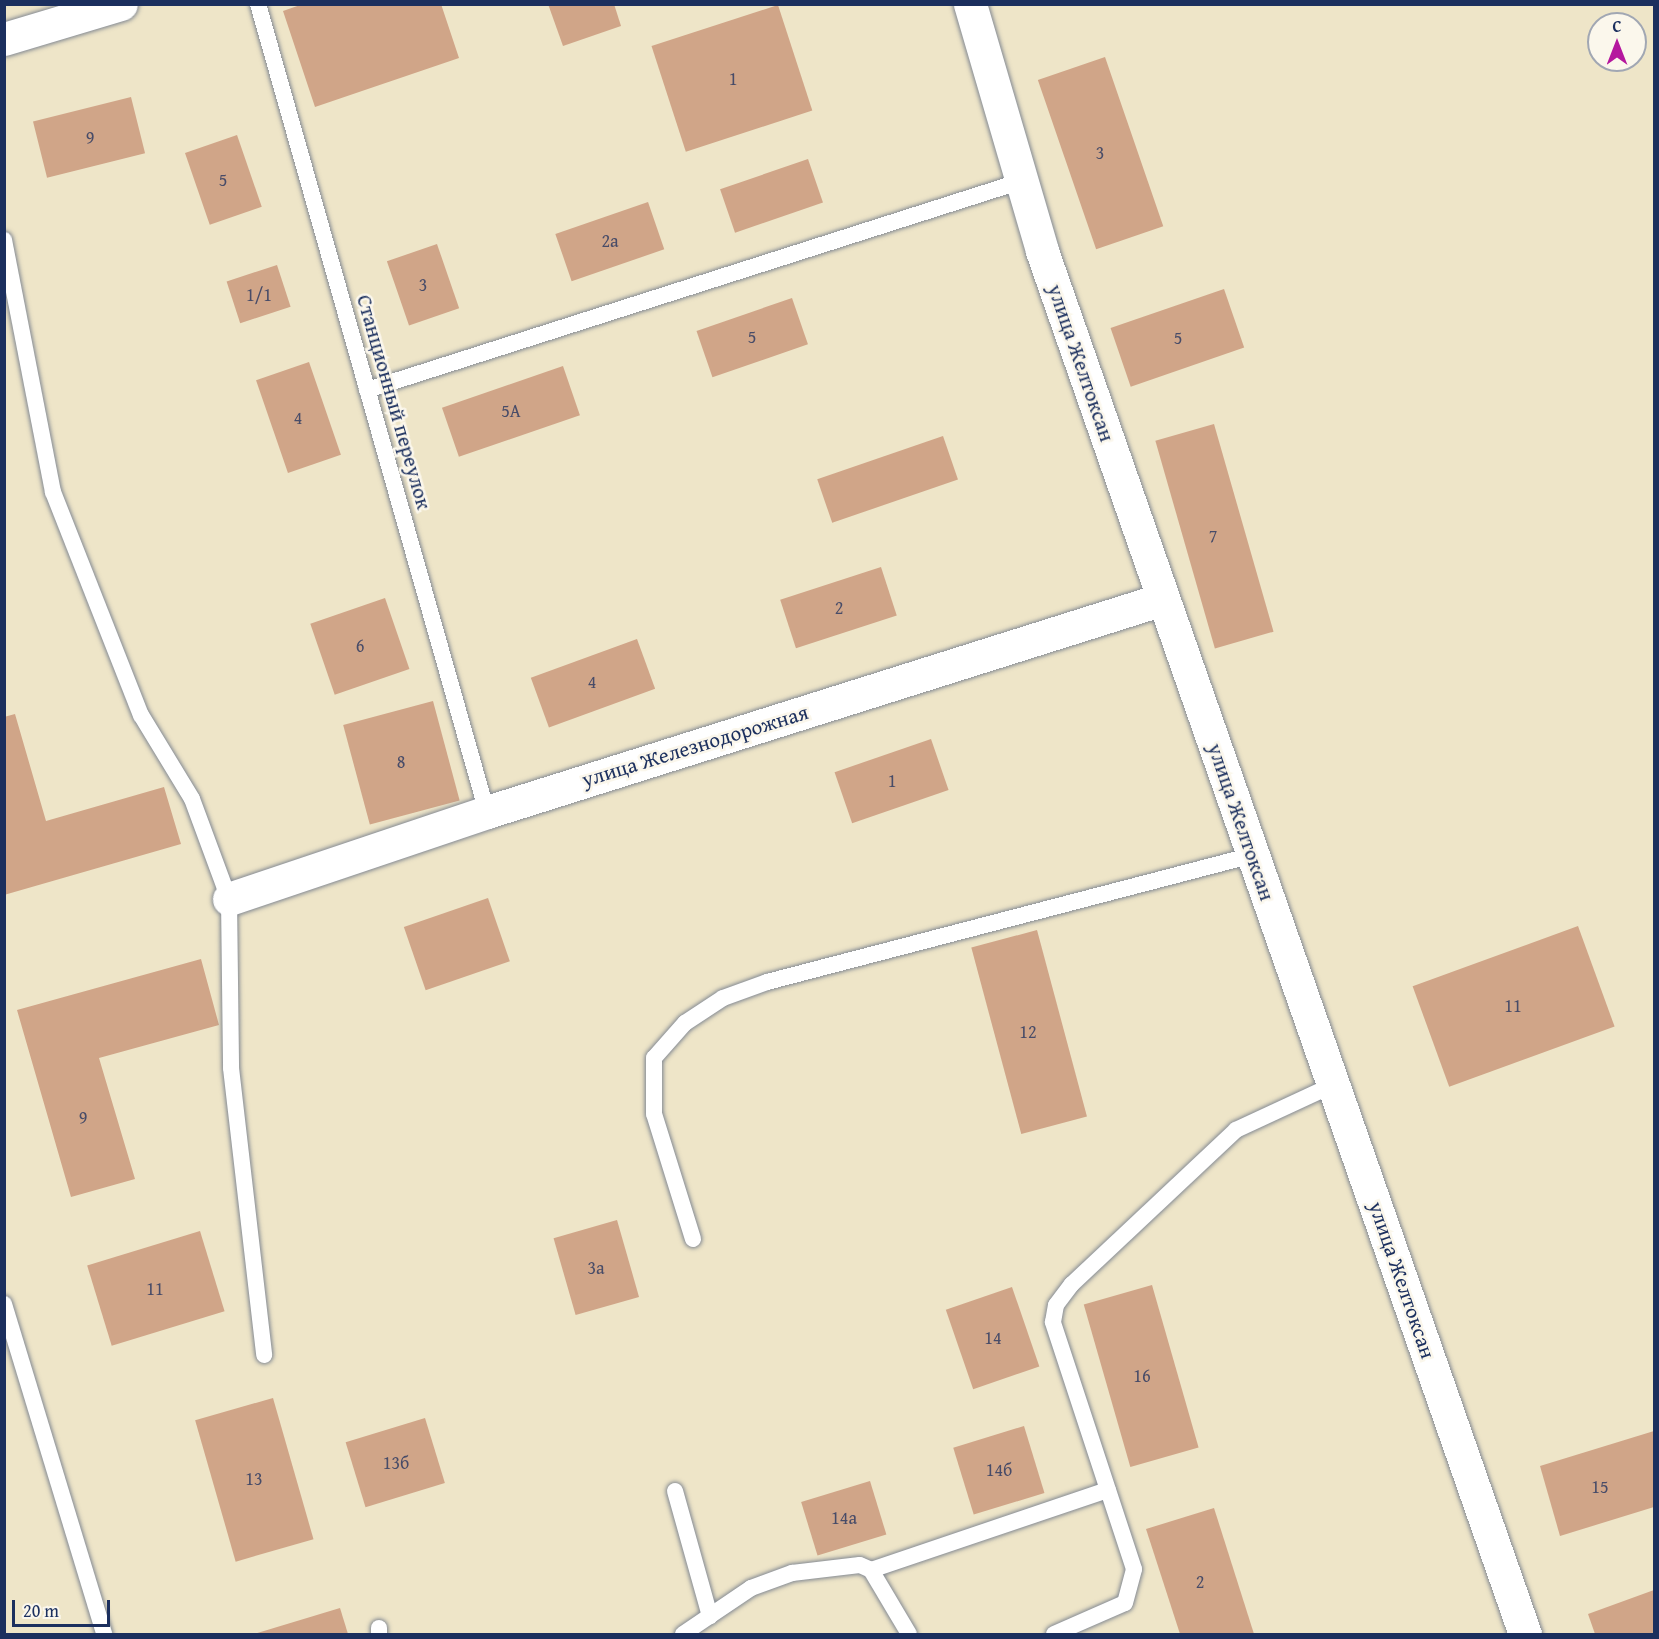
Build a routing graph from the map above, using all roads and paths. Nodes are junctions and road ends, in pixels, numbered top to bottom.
1 (122, 4) edge
2 (258, 4) edge
3 (970, 4) edge
4 (4, 39) edge
5 (1022, 181) junction
6 (4, 240) edge
7 (368, 390) junction
8 (1163, 599) junction
9 (487, 812) junction
10 (1253, 855) junction
11 (229, 899) junction
12 (1333, 1084) junction
13 (693, 1239) dead end
14 (4, 1304) edge
15 (264, 1355) dead end
16 (1108, 1490) junction
17 (675, 1491) dead end
18 (871, 1570) junction
19 (710, 1616) junction
20 (104, 1635) edge
21 (683, 1635) edge
22 (909, 1635) edge
23 (1054, 1635) edge
24 (1526, 1635) edge

1 - 4 street
2 - 7 lane, Станционный переулок
3 - 5 street, улица Желтоксан
5 - 7 lane
5 - 8 street, улица Желтоксан
6 - 11 lane
7 - 9 lane, Станционный переулок
8 - 9 street, улица Железнодорожная
8 - 10 street, улица Желтоксан
9 - 11 street, улица Железнодорожная
10 - 12 street, улица Желтоксан
10 - 13 lane
11 - 15 lane
12 - 16 lane
12 - 24 street, улица Желтоксан
14 - 20 lane
16 - 18 lane
16 - 23 lane
17 - 19 lane
18 - 19 lane
18 - 22 lane
19 - 21 lane

